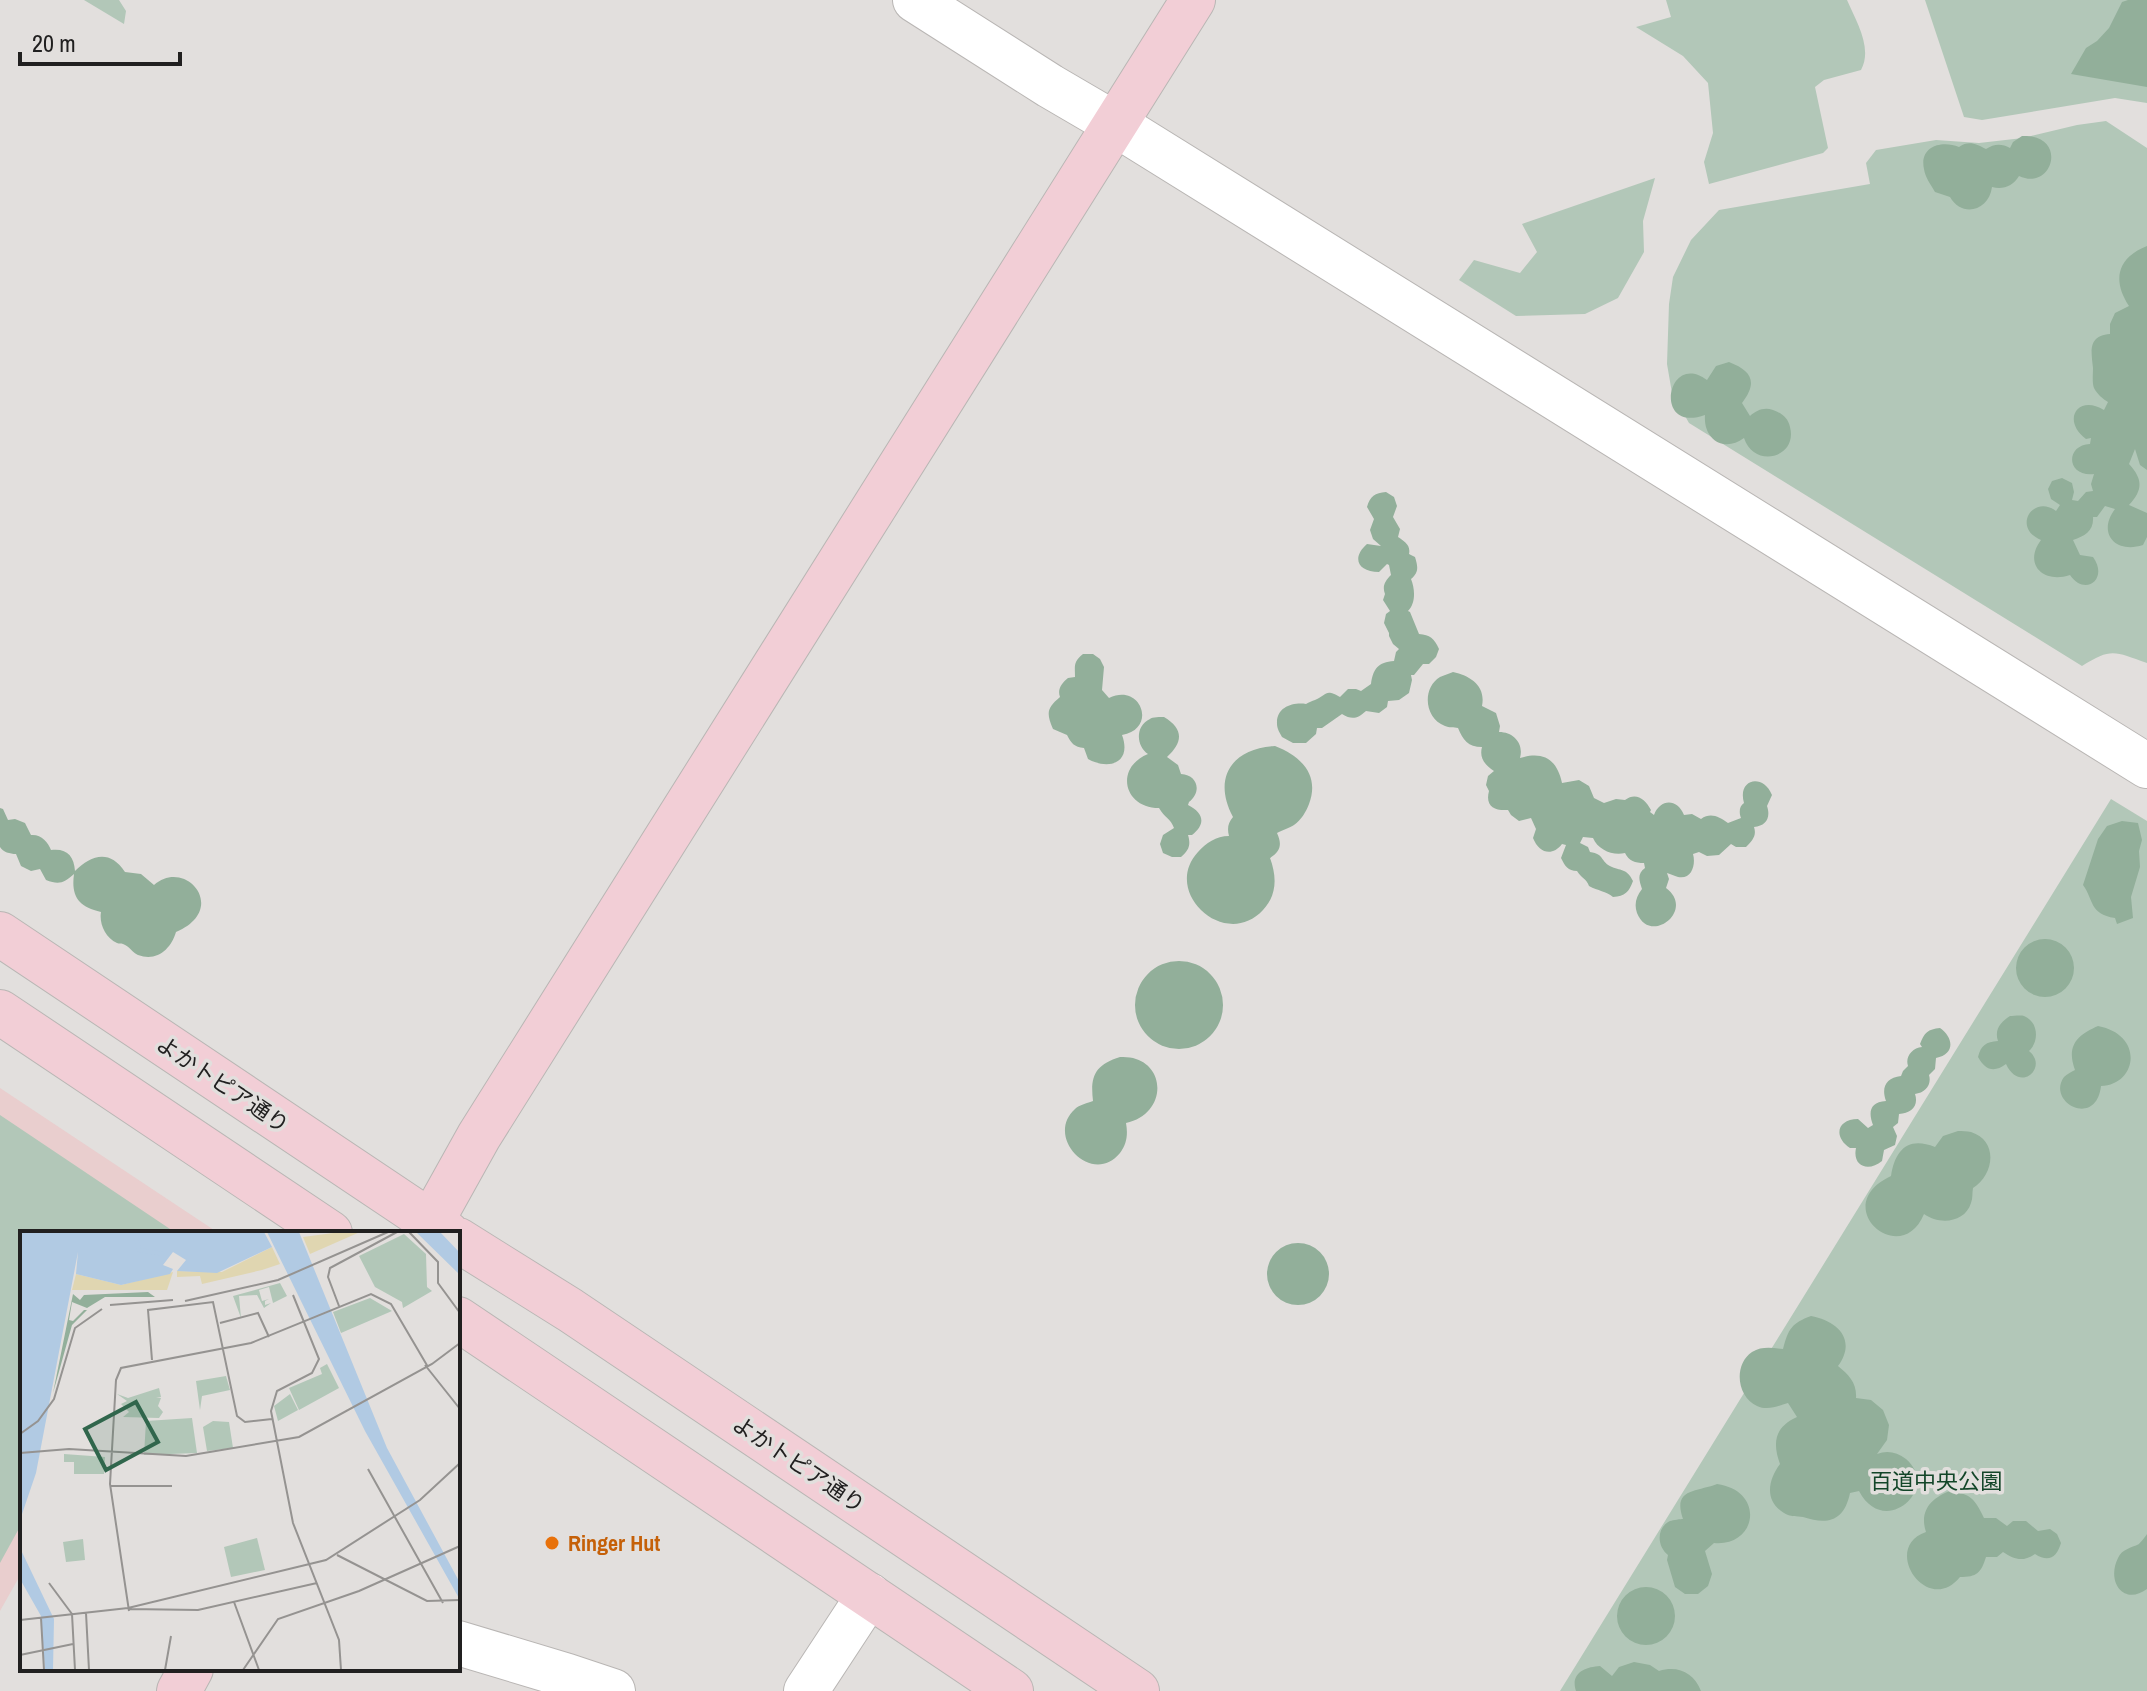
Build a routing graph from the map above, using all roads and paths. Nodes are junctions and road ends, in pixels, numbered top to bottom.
1 (915, 0) edge
2 (1193, 0) edge
3 (1115, 124) junction
4 (2147, 766) edge
5 (0, 934) edge
6 (0, 1012) edge
7 (327, 1231) edge
8 (439, 1231) edge
9 (440, 1231) edge
10 (460, 1244) edge
11 (460, 1320) edge
12 (869, 1595) junction
13 (460, 1644) edge
14 (190, 1671) edge
15 (179, 1691) edge
16 (613, 1691) edge
17 (806, 1691) edge
18 (1011, 1691) edge
19 (1137, 1691) edge

1 - 3 street
2 - 3 street
3 - 4 street
3 - 9 street
5 - 8 street, よかトピア通り
6 - 7 street
10 - 19 street, よかトピア通り
11 - 12 street
12 - 17 street
12 - 18 street
13 - 16 street
14 - 15 street

